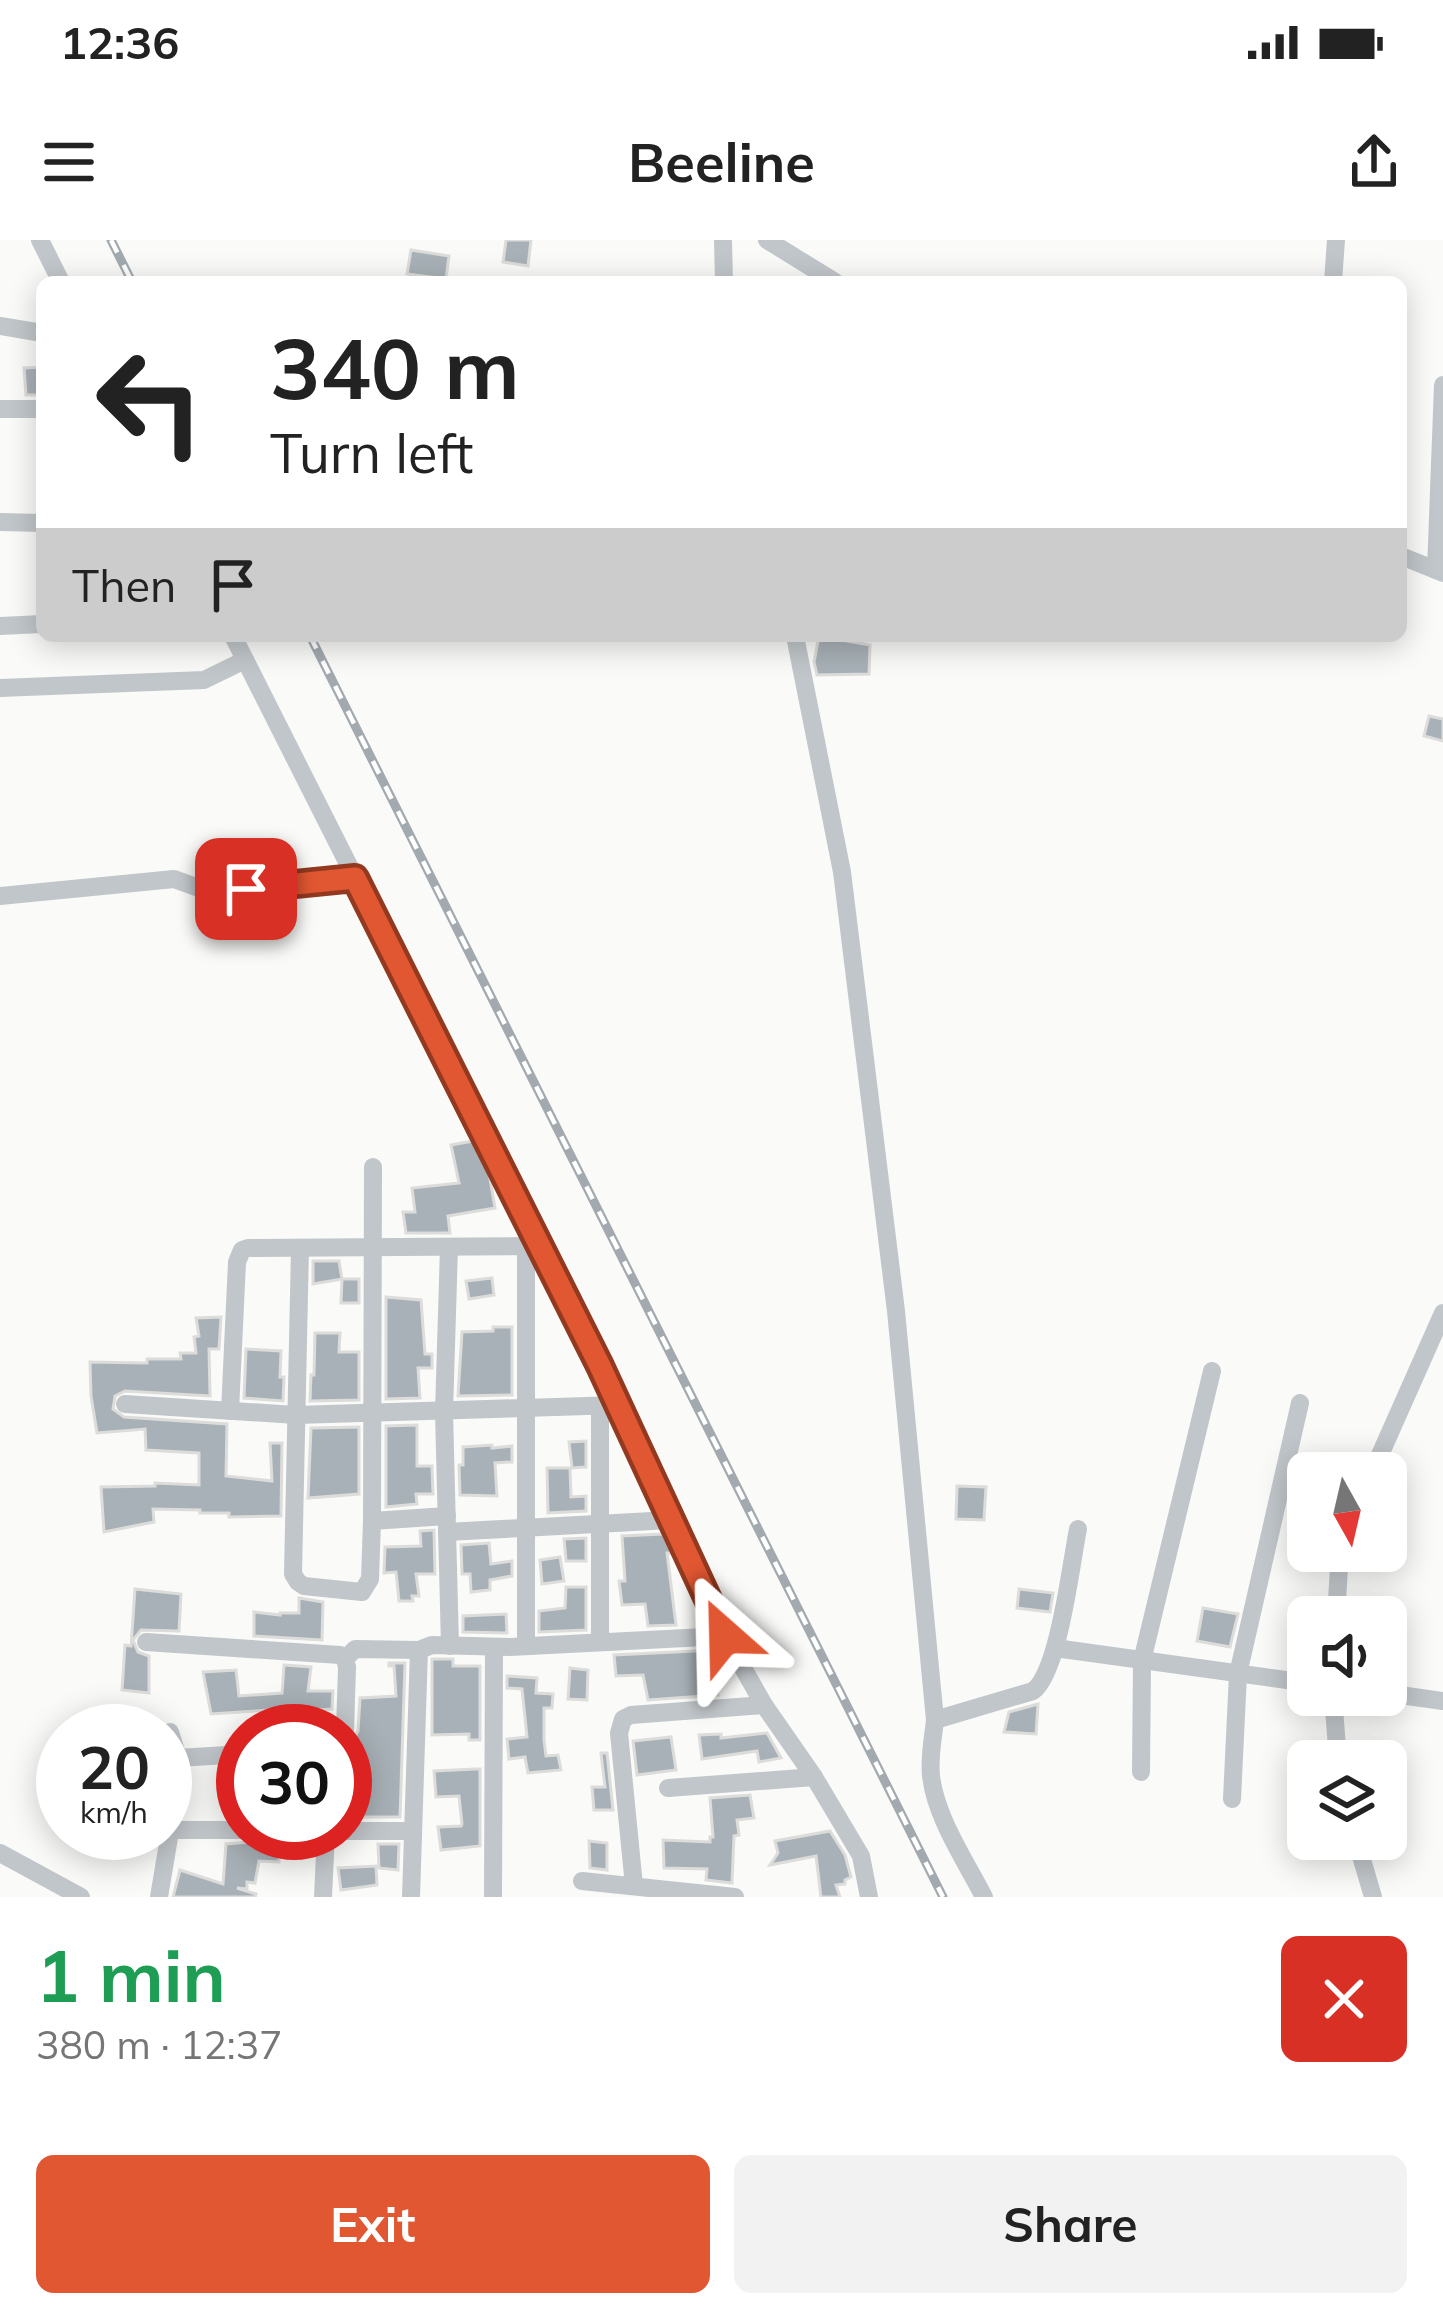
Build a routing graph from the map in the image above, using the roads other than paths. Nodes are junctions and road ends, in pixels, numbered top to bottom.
1 (40, 240) edge
2 (723, 240) edge
3 (767, 240) edge
4 (1336, 240) edge
5 (58, 276) edge
6 (724, 276) edge
7 (826, 276) edge
8 (1333, 276) edge
9 (0, 326) edge
10 (36, 332) edge
11 (1443, 385) edge
12 (0, 409) edge
13 (36, 409) edge
14 (0, 522) edge
15 (36, 523) edge
16 (1407, 559) edge
17 (1439, 572) edge
18 (36, 624) edge
19 (0, 626) edge
20 (236, 642) edge
21 (796, 642) edge
22 (245, 660) junction
23 (0, 688) edge
24 (355, 878) junction
25 (0, 896) edge
26 (373, 1167) dead end
27 (533, 1246) junction
28 (449, 1247) junction
29 (300, 1248) junction
30 (372, 1248) junction
31 (1443, 1312) edge
32 (1212, 1371) dead end
33 (1300, 1402) dead end
34 (124, 1404) dead end
35 (610, 1406) junction
36 (526, 1408) junction
37 (230, 1411) junction
38 (444, 1412) junction
39 (372, 1413) junction
40 (296, 1415) junction
41 (1381, 1452) edge
42 (671, 1520) junction
43 (372, 1521) junction
44 (447, 1524) junction
45 (600, 1524) junction
46 (526, 1528) junction
47 (1078, 1529) dead end
48 (725, 1636) junction
49 (146, 1642) dead end
50 (600, 1642) junction
51 (450, 1646) junction
52 (526, 1646) junction
53 (494, 1647) junction
54 (1055, 1648) junction
55 (419, 1650) junction
56 (345, 1659) junction
57 (1142, 1661) junction
58 (1238, 1674) junction
59 (1287, 1680) edge
60 (1407, 1697) edge
61 (1443, 1701) edge
62 (346, 1704) edge
63 (764, 1705) junction
64 (935, 1720) junction
65 (1142, 1772) dead end
66 (814, 1777) junction
67 (668, 1788) dead end
68 (1232, 1799) dead end
69 (372, 1831) edge
70 (413, 1831) junction
71 (0, 1852) edge
72 (166, 1860) edge
73 (325, 1860) edge
74 (1362, 1860) edge
75 (582, 1881) dead end
76 (634, 1886) junction
77 (703, 1895) edge
78 (81, 1897) edge
79 (159, 1897) edge
80 (323, 1897) edge
81 (411, 1897) edge
82 (493, 1897) edge
83 (735, 1897) edge
84 (869, 1897) edge
85 (984, 1897) edge
86 (1373, 1897) edge

1 - 5 street
2 - 6 street
3 - 7 street
4 - 8 street
9 - 10 street
11 - 17 street
12 - 13 street
14 - 15 street
16 - 17 street
18 - 19 street
20 - 22 street
21 - 64 street
22 - 23 street
22 - 24 street
24 - 25 street
24 - 27 street
26 - 30 street
27 - 28 street
27 - 35 street
27 - 36 street
28 - 30 street
28 - 38 street
29 - 30 street
29 - 37 street
29 - 40 street
30 - 39 street
31 - 41 street
32 - 57 street
33 - 58 street
34 - 37 street
35 - 36 street
35 - 42 street
35 - 45 street
36 - 38 street
36 - 46 street
37 - 40 street
38 - 39 street
38 - 44 street
39 - 40 street
39 - 43 street
40 - 43 street
42 - 45 street
42 - 48 street
43 - 44 street
44 - 46 street
44 - 51 street
45 - 46 street
45 - 50 street
46 - 52 street
47 - 54 street
48 - 50 street
48 - 63 street
49 - 56 street
50 - 52 street
51 - 53 street
51 - 55 street
52 - 53 street
53 - 82 street
54 - 57 street
54 - 64 street
55 - 56 street
55 - 70 street
56 - 62 street
57 - 58 street
57 - 65 street
58 - 59 street
58 - 68 street
60 - 61 street
63 - 66 street
63 - 76 street
64 - 85 street
66 - 67 street
66 - 84 street
69 - 70 street
70 - 81 street
71 - 78 street
72 - 79 street
73 - 80 street
74 - 86 street
75 - 76 street
76 - 77 street
77 - 83 street

